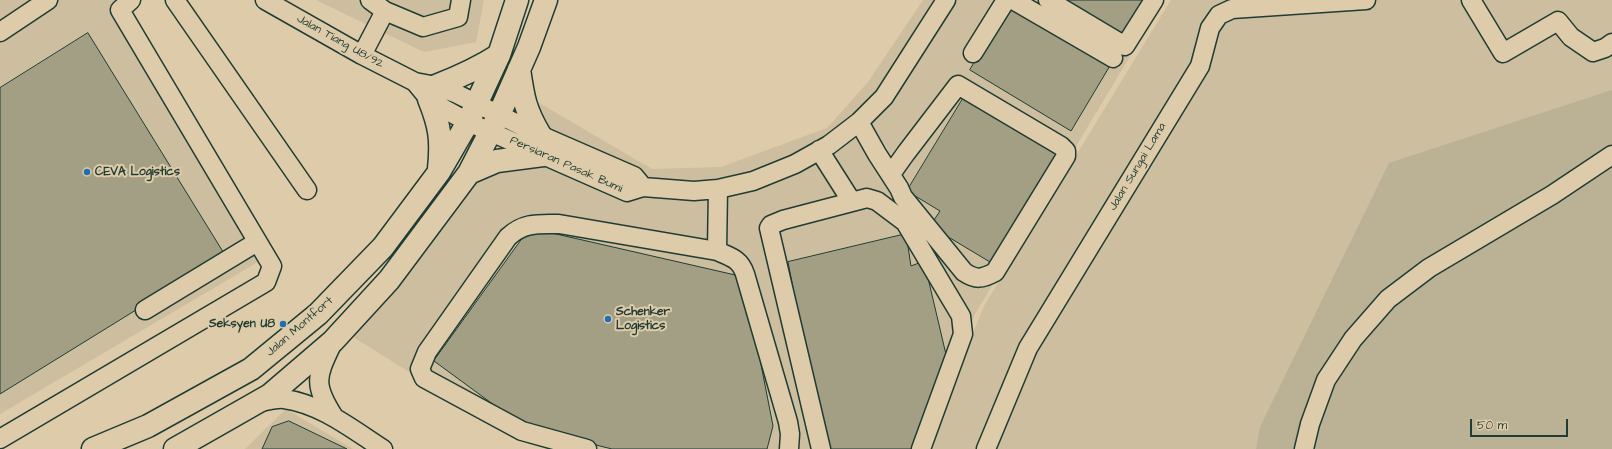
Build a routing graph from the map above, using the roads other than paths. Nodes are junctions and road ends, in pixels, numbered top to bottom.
1 (48, 0) edge
2 (131, 0) edge
3 (175, 0) edge
4 (370, 0) edge
5 (461, 0) edge
6 (518, 0) edge
7 (546, 0) edge
8 (946, 0) edge
9 (1006, 0) edge
10 (1013, 0) edge
11 (1048, 0) edge
12 (1154, 0) edge
13 (1366, 0) edge
14 (1471, 0) edge
15 (267, 1) edge
16 (385, 11) junction
17 (0, 32) edge
18 (1612, 43) edge
19 (973, 52) dead end
20 (362, 55) junction
21 (499, 55) junction
22 (1113, 58) dead end
23 (519, 69) junction
24 (433, 92) junction
25 (472, 114) junction
26 (859, 122) junction
27 (495, 124) junction
28 (542, 145) junction
29 (819, 150) junction
30 (1612, 155) edge
31 (439, 172) junction
32 (468, 173) junction
33 (891, 174) junction
34 (718, 189) junction
35 (307, 190) dead end
36 (852, 202) junction
37 (257, 242) junction
38 (717, 251) junction
39 (145, 310) dead end
40 (333, 341) junction
41 (256, 402) junction
42 (334, 417) junction
43 (0, 439) edge
44 (93, 449) edge
45 (175, 449) edge
46 (383, 449) edge
47 (587, 449) edge
48 (789, 449) edge
49 (821, 449) edge
50 (921, 449) edge
51 (986, 449) edge
52 (1304, 449) edge

1 - 17 street
2 - 37 street
3 - 35 street
4 - 16 street
5 - 16 street
6 - 21 main road, Jalan Montfort
7 - 23 main road
8 - 26 street, Persiaran Pasak Bumi
9 - 19 street
10 - 22 street
11 - 12 street
13 - 51 street, Jalan Sungai Lama
14 - 18 street
15 - 20 street, Jalan Tiang U8/92
16 - 20 street
20 - 24 street, Jalan Tiang U8/92
21 - 24 main road
21 - 25 main road, Jalan Montfort
23 - 27 main road
23 - 28 main road
24 - 25 street, Jalan Tiang U8/92
24 - 31 main road
25 - 27 street, Jalan Tiang U8/92
25 - 31 main road, Jalan Montfort
26 - 29 street, Persiaran Pasak Bumi
26 - 33 street
27 - 28 street, Persiaran Pasak Bumi
27 - 32 main road
28 - 32 main road
28 - 34 street, Persiaran Pasak Bumi
29 - 34 street, Persiaran Pasak Bumi
29 - 36 street
30 - 52 street
31 - 44 main road, Jalan Montfort
32 - 40 main road
33 - 33 street
34 - 38 street
36 - 49 street
36 - 50 street
37 - 39 street
37 - 43 street
38 - 47 street
38 - 48 street
40 - 41 main road
40 - 42 street
41 - 42 street
41 - 45 main road
42 - 46 street

